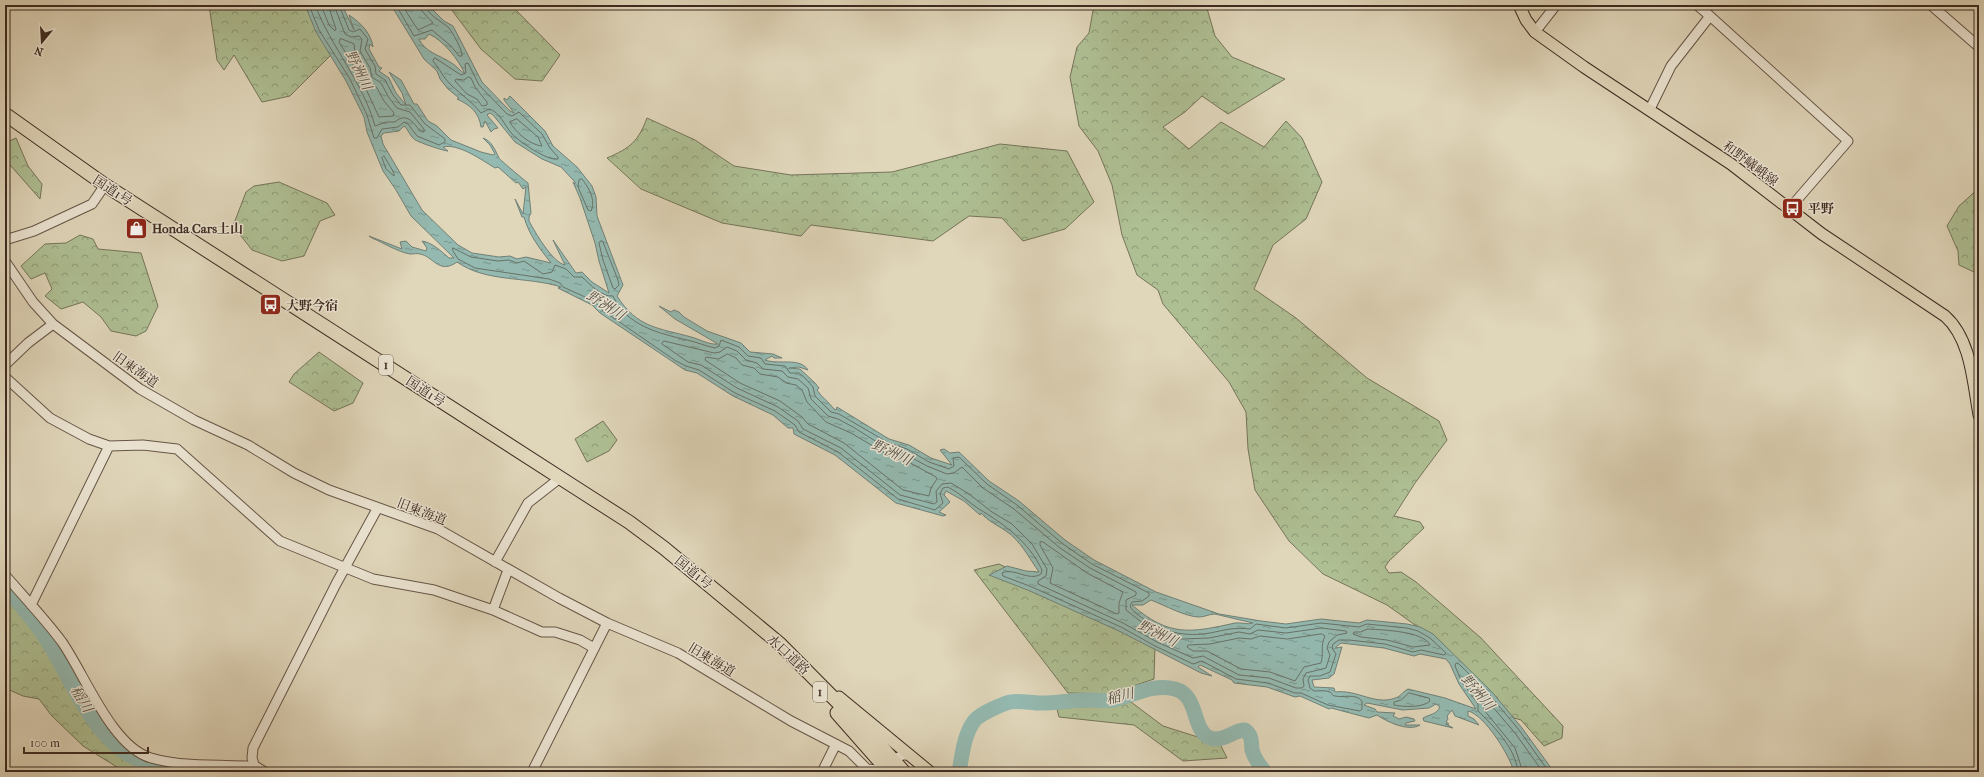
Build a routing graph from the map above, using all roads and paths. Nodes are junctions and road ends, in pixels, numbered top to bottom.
1 (1519, 5) edge
2 (1556, 5) edge
3 (1697, 5) edge
4 (1930, 5) edge
5 (1710, 16) junction
6 (1535, 32) junction
7 (1979, 46) edge
8 (1650, 109) junction
9 (5, 114) edge
10 (105, 185) junction
11 (1789, 209) junction
12 (5, 240) edge
13 (5, 261) edge
14 (53, 324) junction
15 (5, 365) edge
16 (5, 377) edge
17 (1979, 415) edge
18 (109, 446) junction
19 (560, 478) junction
20 (377, 509) junction
21 (495, 562) junction
22 (344, 568) junction
23 (508, 570) junction
24 (5, 575) edge
25 (31, 605) junction
26 (493, 610) junction
27 (607, 623) junction
28 (758, 626) junction
29 (594, 648) junction
30 (816, 680) junction
31 (853, 731) junction
32 (836, 744) junction
33 (878, 744) junction
34 (910, 755) junction
35 (884, 766) edge
36 (256, 769) edge
37 (265, 772) edge
38 (532, 772) edge
39 (822, 772) edge
40 (904, 772) edge
41 (930, 772) edge

1 - 6 main road, 和野嶬峨線
2 - 6 street
3 - 5 street
4 - 7 street
5 - 8 street
5 - 11 street
6 - 8 main road, 和野嶬峨線
8 - 11 main road, 和野嶬峨線
9 - 10 highway, 国道1号 / 1
10 - 12 street
10 - 19 highway, 国道1号 / 1
11 - 17 main road, 和野嶬峨線
13 - 14 street, 旧東海道
14 - 15 street
14 - 20 street, 旧東海道
16 - 18 street
18 - 22 street
18 - 25 street
19 - 21 street
19 - 28 highway, 国道1号 / 1
20 - 21 street, 旧東海道
20 - 22 street
21 - 23 street, 旧東海道
22 - 26 street
22 - 36 street
23 - 26 street
23 - 27 street, 旧東海道
24 - 25 street
25 - 36 street
26 - 29 street
27 - 29 street
27 - 32 street, 旧東海道
28 - 30 highway, 水口道路 / 1
28 - 31 highway, 水口道路 / 1
29 - 38 street
30 - 33 highway, 水口道路 / 1
30 - 34 main road
31 - 33 main road
31 - 35 highway, 水口道路 / 1
32 - 35 street, 旧東海道
32 - 39 street
33 - 34 main road
33 - 35 highway, 水口道路 / 1
34 - 35 street
34 - 41 main road
35 - 40 highway, 水口道路 / 1
36 - 37 street

